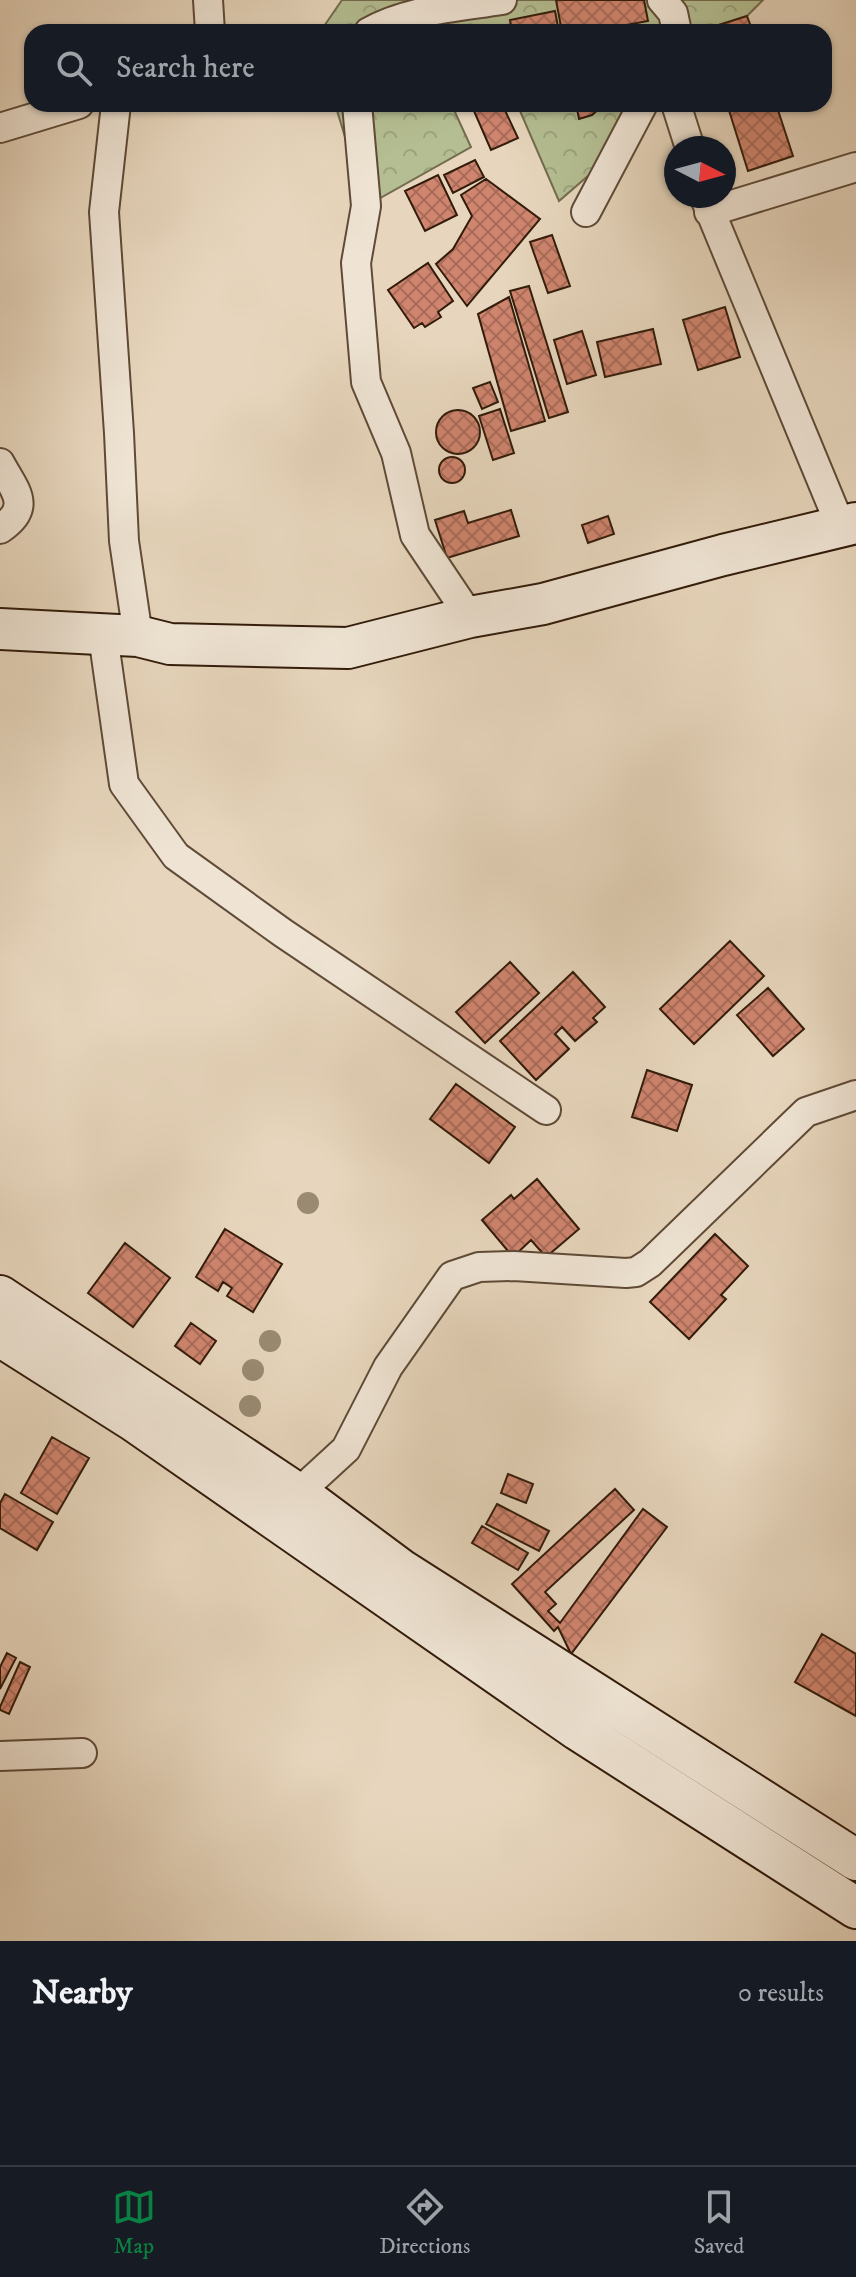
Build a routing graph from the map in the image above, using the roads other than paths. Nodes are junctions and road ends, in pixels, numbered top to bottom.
1 (208, 0) edge
2 (403, 0) edge
3 (502, 0) edge
4 (662, 0) edge
5 (210, 24) edge
6 (365, 24) edge
7 (383, 24) edge
8 (675, 24) edge
9 (53, 112) edge
10 (115, 112) edge
11 (358, 112) edge
12 (639, 112) edge
13 (679, 112) edge
14 (0, 128) edge
15 (686, 136) edge
16 (856, 167) edge
17 (736, 197) edge
18 (709, 208) edge
19 (586, 212) dead end
20 (0, 463) edge
21 (849, 525) edge
22 (0, 529) edge
23 (470, 617) junction
24 (0, 629) edge
25 (120, 636) junction
26 (856, 1095) edge
27 (546, 1110) dead end
28 (0, 1296) edge
29 (0, 1336) edge
30 (297, 1494) junction
31 (82, 1753) dead end
32 (0, 1756) edge
33 (853, 1851) edge
34 (856, 1908) edge

1 - 5 street
2 - 6 street
3 - 7 street
4 - 8 street
9 - 14 street
10 - 25 street
11 - 23 street
12 - 19 street
13 - 15 street
16 - 17 street
18 - 21 street
20 - 22 street
21 - 23 main road
23 - 25 main road
24 - 25 main road
25 - 27 street
26 - 30 street
28 - 30 main road
29 - 34 main road
30 - 33 main road
31 - 32 street

